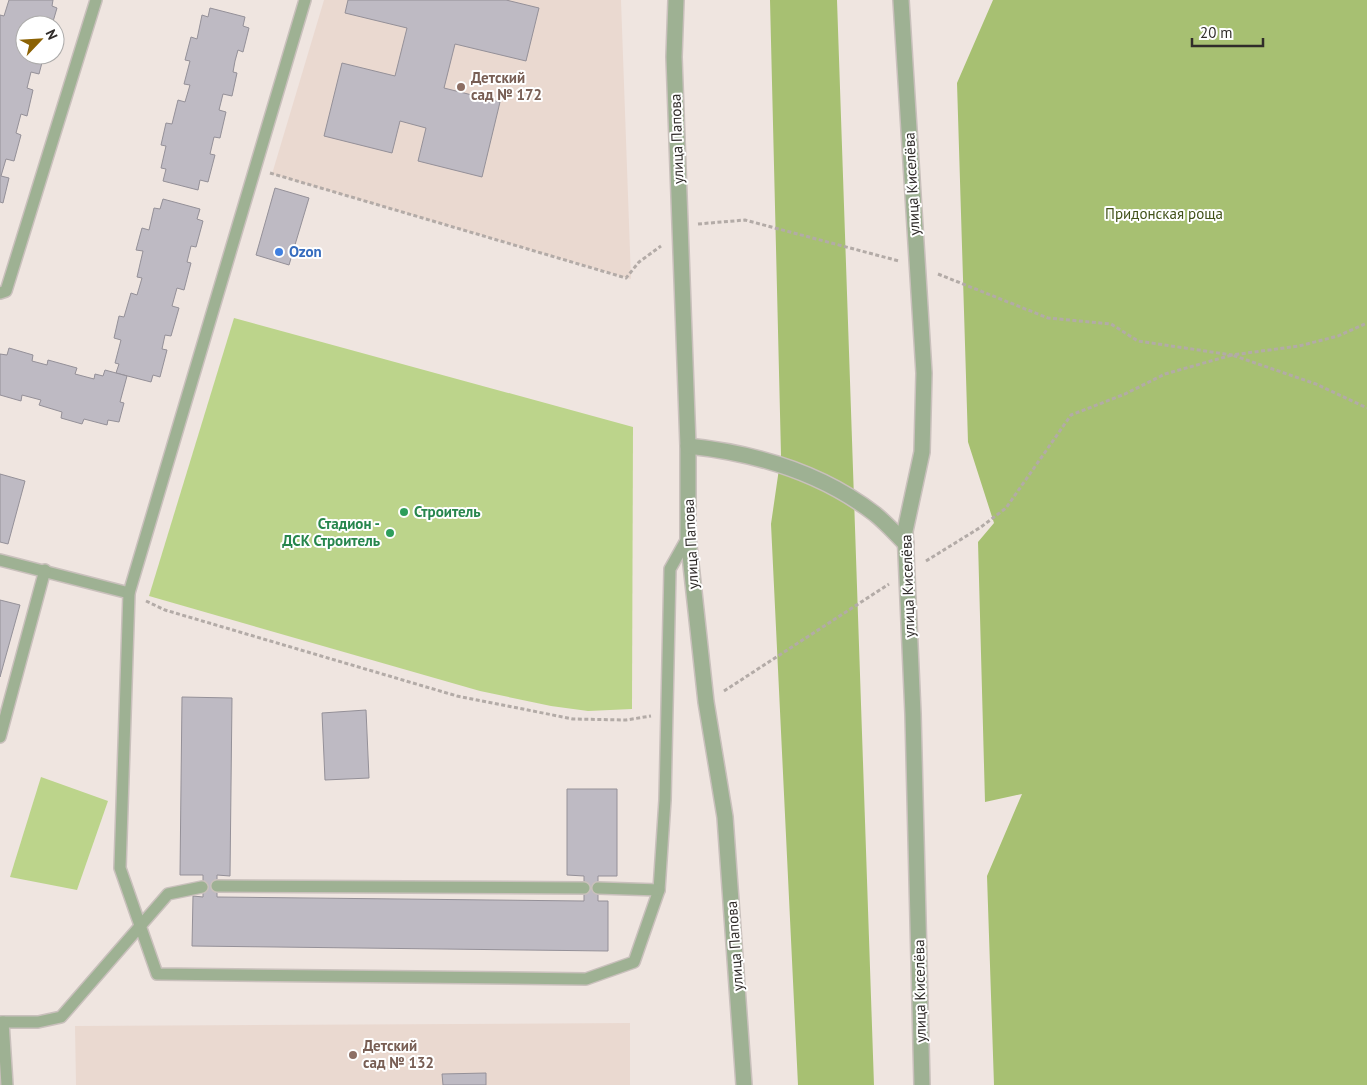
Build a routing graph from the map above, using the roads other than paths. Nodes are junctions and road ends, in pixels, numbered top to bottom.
1 (96, 0) edge
2 (306, 0) edge
3 (676, 0) edge
4 (901, 0) edge
5 (0, 293) edge
6 (688, 446) junction
7 (688, 537) junction
8 (906, 544) junction
9 (0, 560) edge
10 (45, 570) junction
11 (130, 593) junction
12 (0, 737) edge
13 (217, 886) dead end
14 (202, 887) dead end
15 (584, 888) dead end
16 (598, 888) dead end
17 (660, 890) junction
18 (140, 926) junction
19 (2, 1022) edge
20 (7, 1085) edge
21 (744, 1085) edge
22 (922, 1085) edge

1 - 5 lane
2 - 11 lane
3 - 6 street, улица Папова
4 - 8 street, улица Киселёва
6 - 7 street, улица Папова
6 - 8 street
7 - 17 lane
7 - 21 street, улица Папова
8 - 22 street, улица Киселёва
9 - 10 lane
10 - 11 lane
10 - 12 lane
11 - 18 lane
13 - 15 lane
14 - 18 lane
16 - 17 lane
17 - 18 lane
18 - 19 lane
19 - 20 lane

